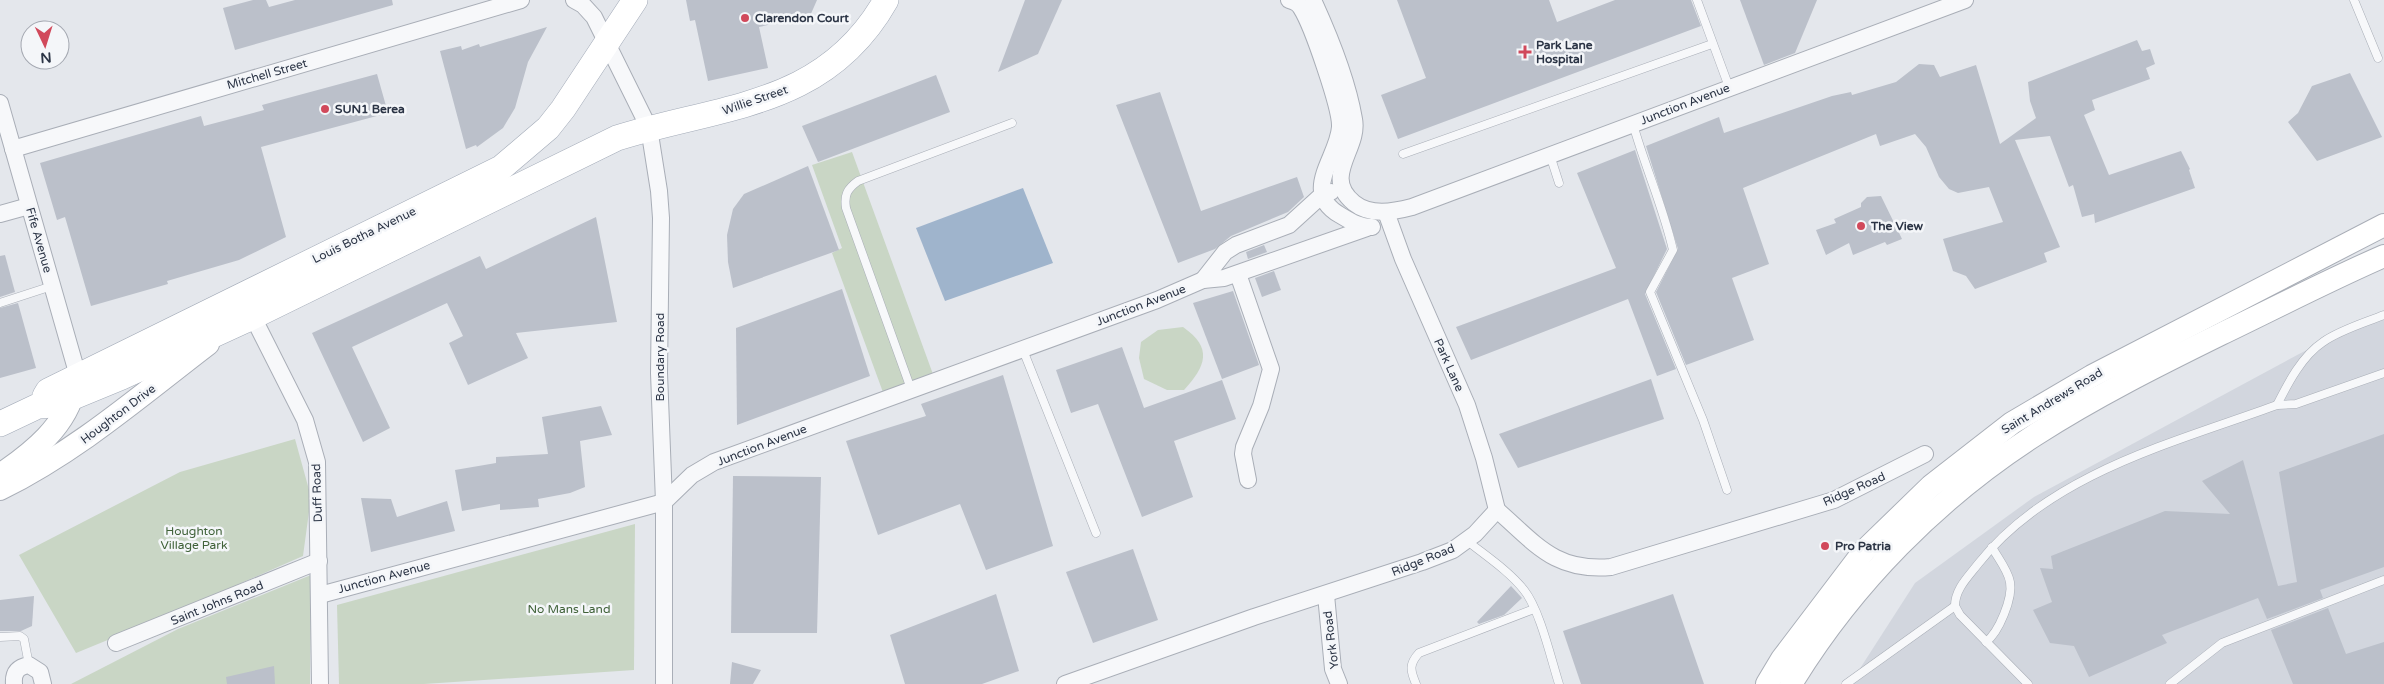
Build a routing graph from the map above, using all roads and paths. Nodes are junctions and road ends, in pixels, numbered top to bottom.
1 (521, 0) edge
2 (574, 0) edge
3 (635, 0) edge
4 (886, 0) edge
5 (1289, 0) edge
6 (1313, 0) edge
7 (1697, 0) edge
8 (1964, 0) edge
9 (2354, 0) edge
10 (607, 41) junction
11 (1712, 44) junction
12 (2378, 58) dead end
13 (1729, 87) junction
14 (0, 103) edge
15 (1012, 123) dead end
16 (1634, 124) junction
17 (649, 128) junction
18 (13, 149) junction
19 (1403, 154) dead end
20 (1550, 155) junction
21 (1559, 183) dead end
22 (1342, 188) junction
23 (1322, 195) junction
24 (29, 206) junction
25 (0, 214) edge
26 (1388, 218) junction
27 (2384, 225) edge
28 (1367, 228) junction
29 (2384, 256) edge
30 (1238, 274) junction
31 (1203, 280) junction
32 (52, 286) junction
33 (0, 302) edge
34 (2384, 316) edge
35 (253, 317) junction
36 (229, 328) junction
37 (1023, 350) junction
38 (2384, 373) edge
39 (75, 387) junction
40 (911, 389) junction
41 (2278, 405) junction
42 (0, 424) edge
43 (1925, 454) dead end
44 (0, 475) edge
45 (1248, 480) dead end
46 (0, 489) edge
47 (1727, 490) dead end
48 (664, 502) junction
49 (1496, 510) junction
50 (1096, 533) dead end
51 (1466, 540) junction
52 (1992, 547) junction
53 (319, 561) junction
54 (2384, 580) edge
55 (320, 595) junction
56 (1326, 595) junction
57 (1955, 606) junction
58 (1534, 609) junction
59 (0, 637) edge
60 (1986, 642) junction
61 (116, 644) dead end
62 (29, 665) junction
63 (14, 684) edge
64 (43, 684) edge
65 (320, 684) edge
66 (664, 684) edge
67 (1065, 684) edge
68 (1339, 684) edge
69 (1416, 684) edge
70 (1559, 684) edge
71 (1767, 684) edge
72 (1791, 684) edge
73 (1846, 684) edge
74 (2028, 684) edge
75 (2170, 684) edge

1 - 18 street, Mitchell Street
2 - 10 street
3 - 10 main road
4 - 17 main road, Willie Street
5 - 23 street
6 - 22 street
7 - 11 lane
8 - 13 street, Junction Avenue
9 - 12 lane
10 - 17 street, Boundary Road
10 - 39 main road, Louis Botha Avenue
11 - 13 lane
11 - 19 lane
13 - 16 street, Junction Avenue
14 - 18 street, Fife Avenue
15 - 40 lane
16 - 20 street, Junction Avenue
16 - 47 lane
17 - 35 main road, Louis Botha Avenue
17 - 48 street, Boundary Road
18 - 24 street, Fife Avenue
20 - 21 lane
20 - 26 street, Junction Avenue
22 - 23 street, Junction Avenue
22 - 26 street
23 - 28 street
23 - 31 street, Junction Avenue
24 - 25 street
24 - 32 street, Fife Avenue
26 - 28 street
26 - 49 street, Park Lane
27 - 71 main road, Saint Andrews Road
28 - 30 street, Junction Avenue
29 - 72 main road, Saint Andrews Road
30 - 31 street, Junction Avenue
30 - 45 street
31 - 37 street, Junction Avenue
32 - 33 lane
32 - 39 street, Fife Avenue
34 - 41 lane
35 - 36 main road, Louis Botha Avenue
35 - 53 street, Duff Road
36 - 39 main road, Louis Botha Avenue
36 - 46 main road, Houghton Drive
37 - 40 street, Junction Avenue
37 - 50 lane
38 - 41 lane
39 - 42 main road
39 - 44 main road
40 - 48 street, Junction Avenue
41 - 52 lane
43 - 49 street, Ridge Road
48 - 55 street, Junction Avenue
48 - 66 street, Boundary Road
49 - 51 street, Ridge Road
51 - 56 street, Ridge Road
51 - 58 lane
52 - 57 lane
52 - 60 lane
53 - 55 street, Duff Road
53 - 61 street, Saint Johns Road
54 - 75 lane
55 - 65 street, Duff Road
56 - 67 street, Ridge Road
56 - 68 street, York Road
57 - 60 lane
57 - 73 lane
58 - 69 lane
58 - 70 lane
59 - 62 lane
60 - 74 lane
62 - 63 street
62 - 64 street

